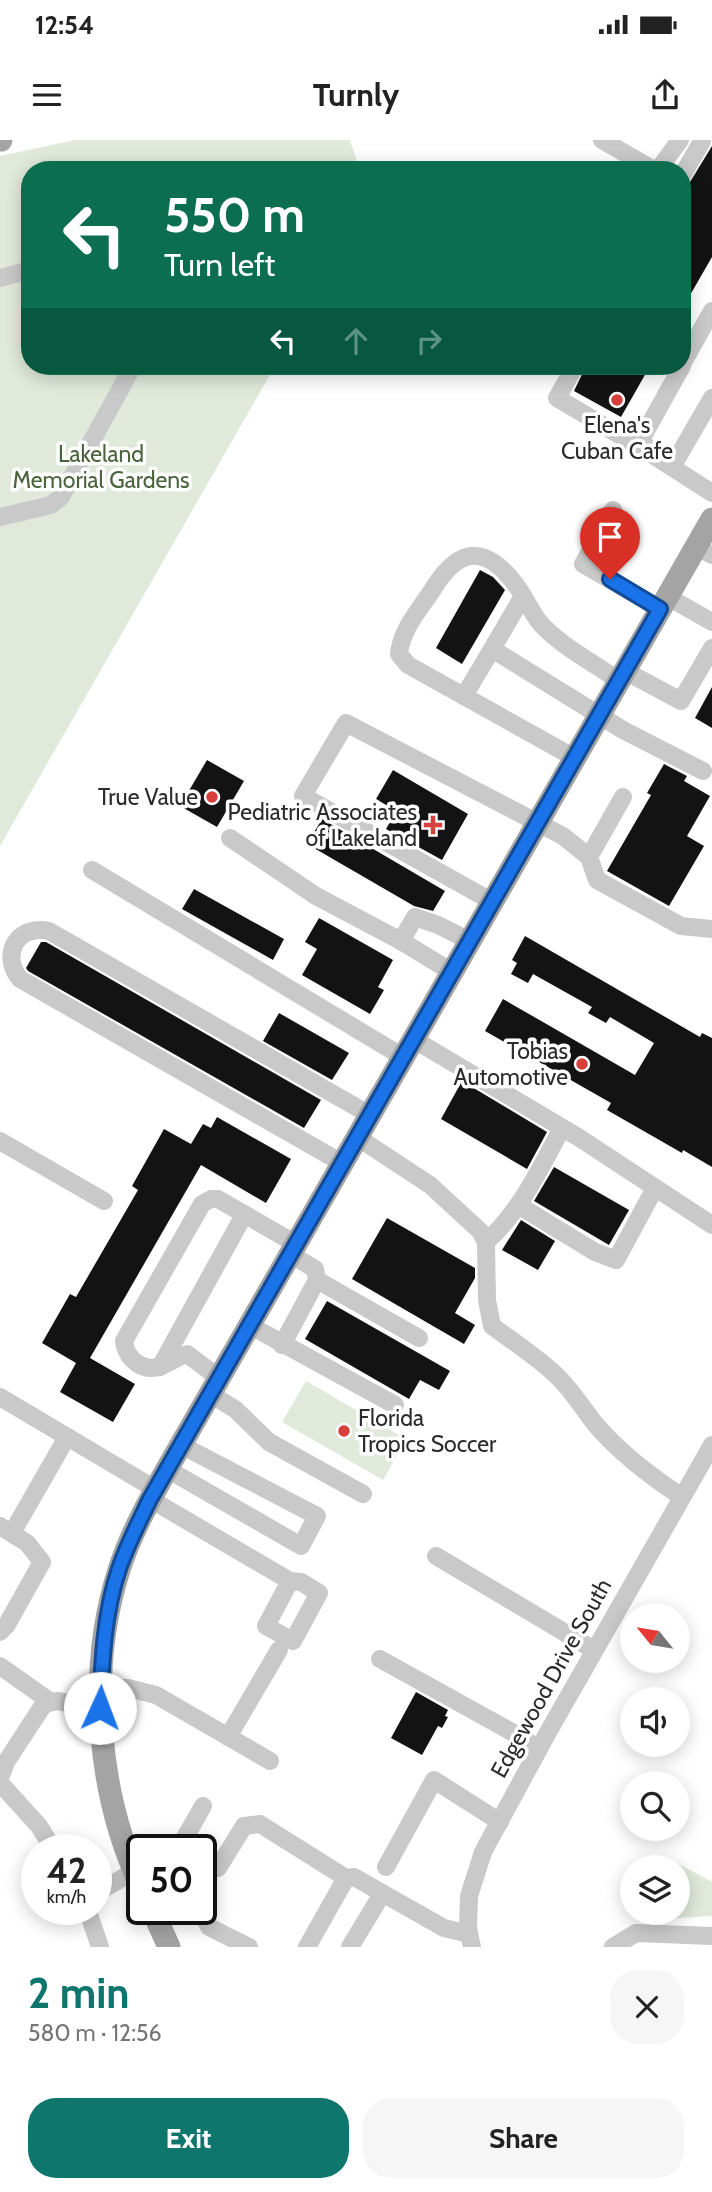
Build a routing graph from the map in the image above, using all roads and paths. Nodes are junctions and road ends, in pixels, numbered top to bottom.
1 (602, 140) edge
2 (680, 140) edge
3 (702, 140) edge
4 (712, 147) edge
5 (640, 161) edge
6 (663, 161) edge
7 (690, 161) edge
8 (21, 272) edge
9 (0, 278) edge
10 (712, 311) edge
11 (691, 349) edge
12 (128, 375) edge
13 (570, 375) edge
14 (677, 375) edge
15 (712, 398) edge
16 (648, 452) junction
17 (672, 467) junction
18 (712, 492) edge
19 (613, 510) dead end
20 (0, 517) edge
21 (712, 519) edge
22 (704, 551) edge
23 (523, 596) junction
24 (664, 603) junction
25 (712, 622) edge
26 (712, 648) edge
27 (492, 649) junction
28 (622, 676) junction
29 (464, 696) junction
30 (600, 715) junction
31 (575, 758) junction
32 (703, 771) dead end
33 (623, 797) dead end
34 (538, 822) junction
35 (230, 838) dead end
36 (589, 857) junction
37 (92, 870) dead end
38 (493, 902) junction
39 (712, 929) edge
40 (401, 941) junction
41 (470, 941) junction
42 (452, 972) junction
43 (408, 1048) junction
44 (370, 1115) junction
45 (562, 1128) junction
46 (357, 1137) junction
47 (2, 1146) edge
48 (342, 1163) junction
49 (656, 1188) junction
50 (104, 1201) dead end
51 (518, 1205) junction
52 (244, 1215) junction
53 (712, 1225) edge
54 (486, 1242) junction
55 (293, 1249) junction
56 (317, 1280) junction
57 (249, 1325) junction
58 (419, 1338) dead end
59 (282, 1345) junction
60 (160, 1367) junction
61 (215, 1386) junction
62 (0, 1397) edge
63 (395, 1405) dead end
64 (66, 1437) junction
65 (181, 1445) junction
66 (712, 1445) edge
67 (167, 1469) junction
68 (153, 1494) junction
69 (363, 1494) dead end
70 (682, 1497) junction
71 (6, 1529) edge
72 (436, 1556) dead end
73 (290, 1581) dead end
74 (0, 1632) edge
75 (279, 1650) dead end
76 (594, 1650) junction
77 (380, 1659) dead end
78 (0, 1666) edge
79 (101, 1698) junction
80 (51, 1702) junction
81 (228, 1737) junction
82 (539, 1749) junction
83 (270, 1761) dead end
84 (1, 1771) edge
85 (203, 1805) dead end
86 (500, 1822) junction
87 (44, 1834) edge
88 (187, 1834) edge
89 (126, 1843) edge
90 (386, 1867) dead end
91 (218, 1868) dead end
92 (346, 1878) junction
93 (382, 1894) junction
94 (92, 1925) edge
95 (159, 1925) edge
96 (208, 1925) edge
97 (712, 1936) edge
98 (471, 1940) edge
99 (100, 1947) edge
100 (169, 1947) edge
101 (249, 1947) edge
102 (307, 1947) edge
103 (350, 1947) edge
104 (613, 1947) edge

1 - 5 street
2 - 6 street
3 - 4 street
3 - 7 street
8 - 9 street
10 - 11 street
12 - 20 street
13 - 16 street
14 - 16 street
15 - 17 street
16 - 17 street
17 - 18 street
19 - 24 street
21 - 22 main road
22 - 24 main road
23 - 27 street
23 - 28 street
23 - 29 street
24 - 25 street
24 - 28 main road
26 - 28 street
27 - 29 street
27 - 30 street
28 - 30 main road
29 - 31 street
30 - 31 main road
30 - 32 street
31 - 34 main road
33 - 36 street
34 - 36 street
34 - 38 main road
34 - 38 street
35 - 40 street
36 - 39 street
37 - 43 street
38 - 41 main road
40 - 41 street
40 - 42 street
41 - 42 main road
42 - 43 main road
43 - 44 main road
43 - 45 street
44 - 46 main road
44 - 48 street
45 - 49 street
45 - 51 street
46 - 48 main road
46 - 54 street
47 - 50 street
48 - 55 main road
49 - 51 street
49 - 53 street
51 - 54 street
52 - 55 street
52 - 60 street
52 - 60 street
54 - 70 street
55 - 56 street
55 - 57 main road
56 - 58 street
56 - 59 street
57 - 59 street
57 - 61 main road
59 - 63 street
60 - 61 street
61 - 65 main road
61 - 69 street
62 - 64 street
64 - 68 street
64 - 71 street
65 - 67 main road
65 - 67 street
66 - 70 street, Edgewood Drive South
67 - 68 main road
68 - 73 street
68 - 79 main road
70 - 76 street, Edgewood Drive South
71 - 74 street
72 - 76 street
75 - 81 street
76 - 82 street, Edgewood Drive South
77 - 82 street
78 - 80 street
79 - 80 street
79 - 81 street
79 - 89 main road
80 - 84 street
81 - 83 street
82 - 86 street, Edgewood Drive South
84 - 87 street
85 - 88 street
86 - 90 street
86 - 98 street, Edgewood Drive South
91 - 92 street
92 - 93 street
92 - 102 street
93 - 98 street
93 - 103 street
94 - 99 street
95 - 100 main road
96 - 101 street
97 - 104 street

